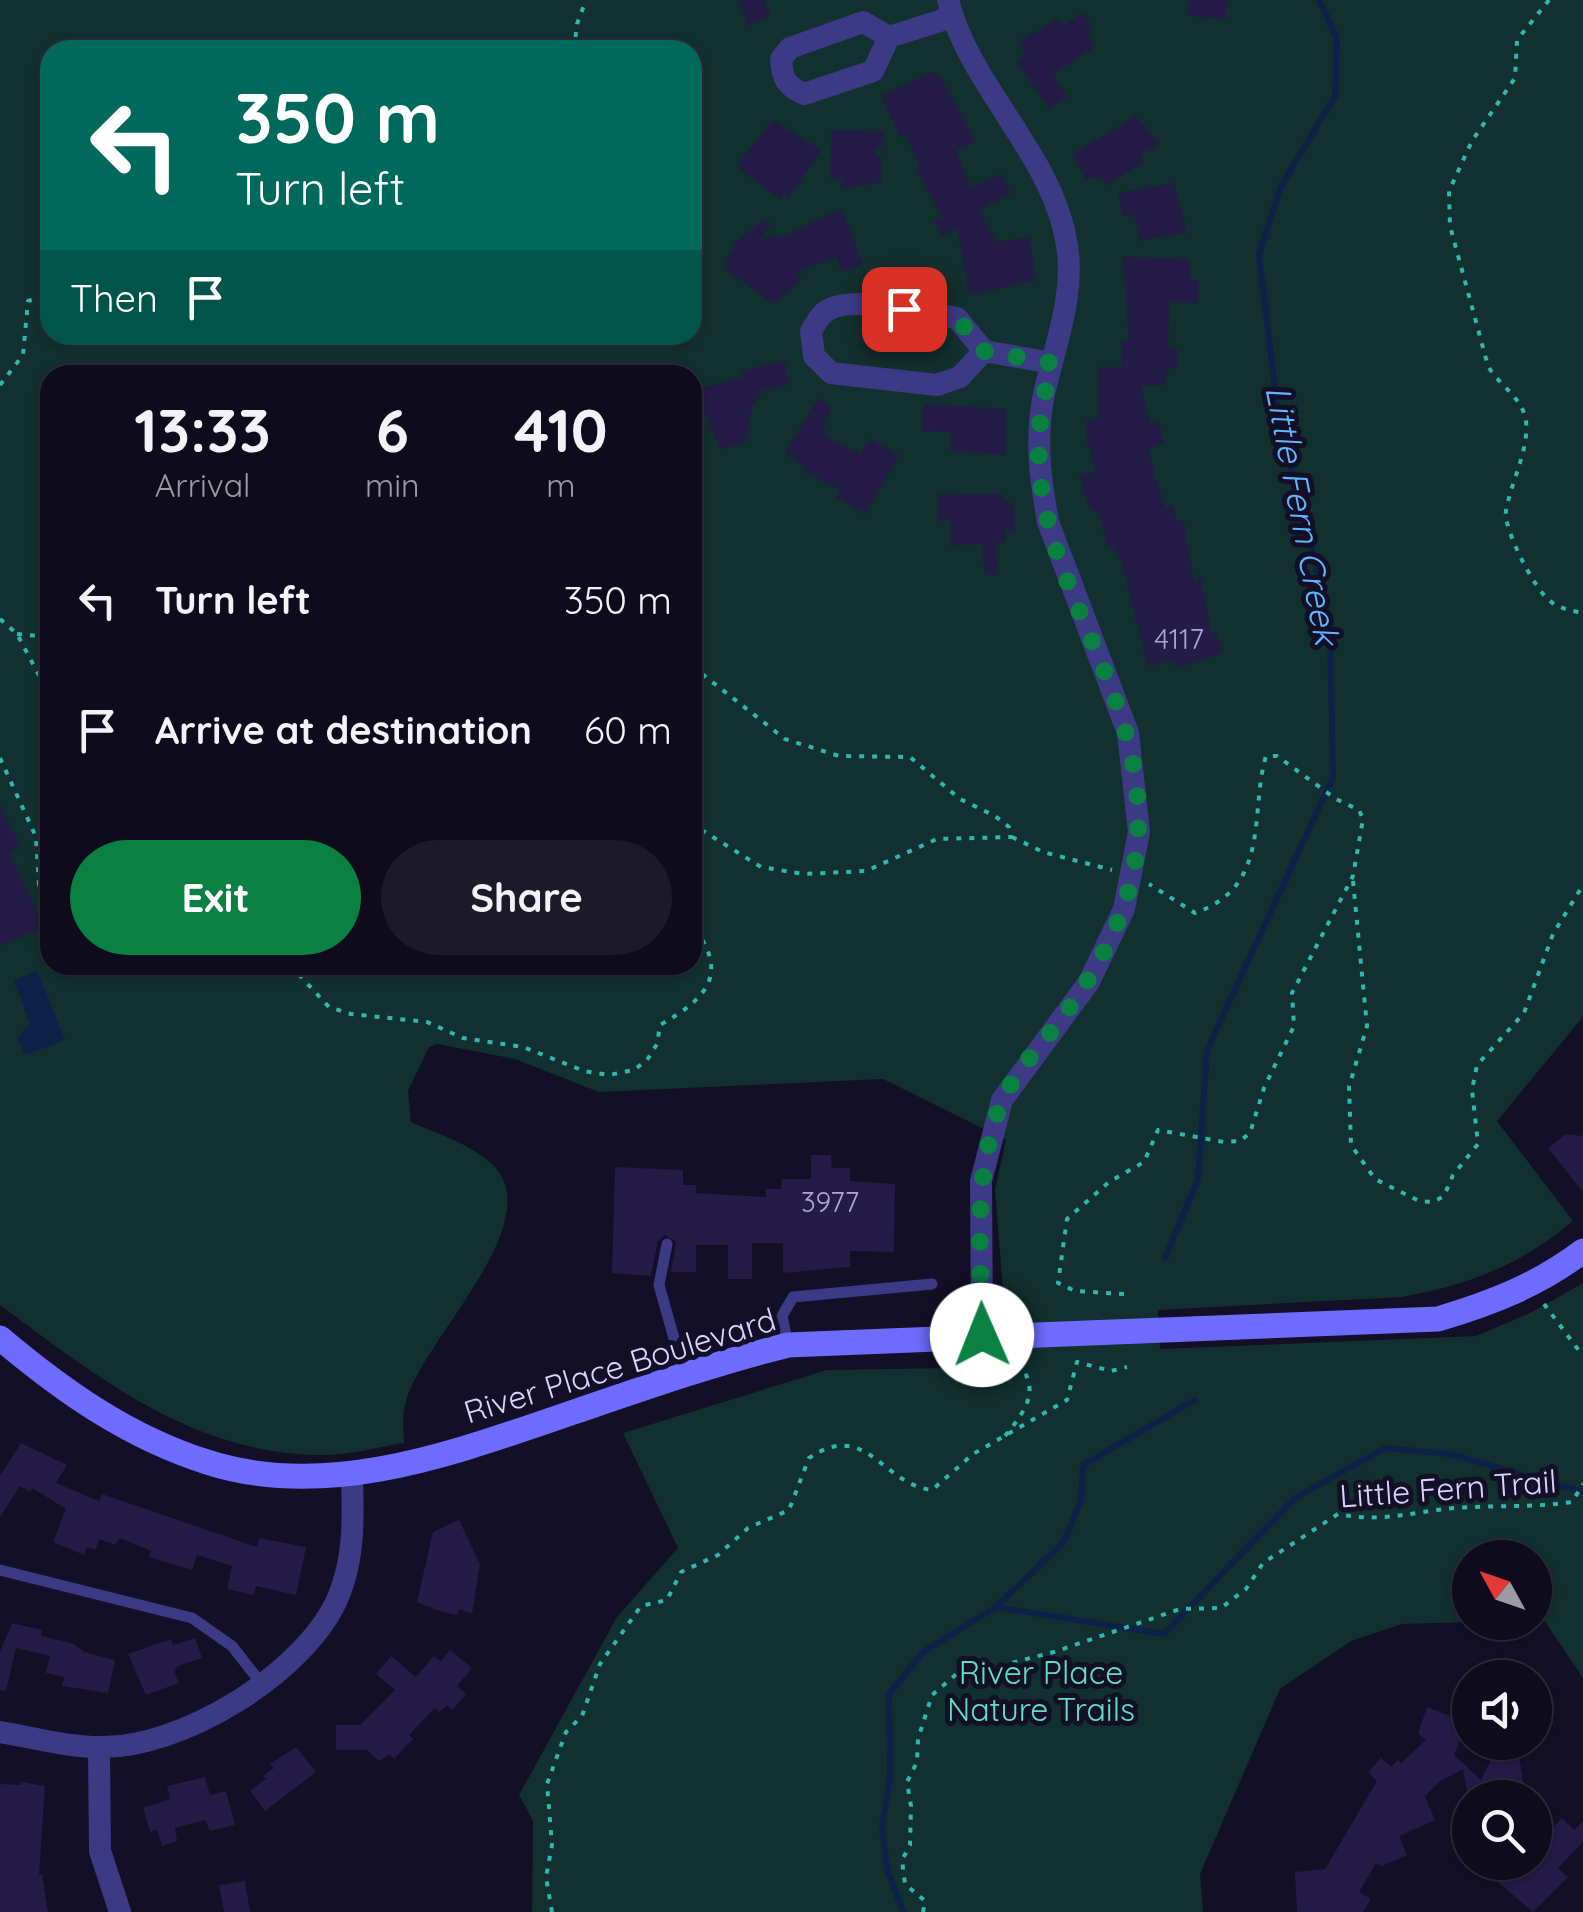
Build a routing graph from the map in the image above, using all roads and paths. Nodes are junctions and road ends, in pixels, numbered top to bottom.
1 (586, 0) edge
2 (1549, 0) edge
3 (950, 9) edge
4 (889, 37) dead end
5 (575, 40) edge
6 (40, 297) edge
7 (984, 351) junction
8 (1052, 363) junction
9 (0, 386) edge
10 (1583, 612) edge
11 (0, 619) edge
12 (17, 634) junction
13 (40, 636) edge
14 (702, 674) edge
15 (40, 677) edge
16 (0, 758) edge
17 (702, 830) edge
18 (1012, 837) junction
19 (1116, 872) dead end
20 (1353, 876) junction
21 (1147, 884) dead end
22 (40, 885) edge
23 (1583, 886) edge
24 (702, 937) edge
25 (300, 975) edge
26 (667, 1244) dead end
27 (1583, 1251) edge
28 (932, 1284) dead end
29 (1124, 1294) dead end
30 (1542, 1301) dead end
31 (990, 1335) junction
32 (0, 1338) edge
33 (788, 1345) junction
34 (1583, 1356) edge
35 (1127, 1367) dead end
36 (684, 1374) junction
37 (1002, 1440) junction
38 (352, 1474) junction
39 (1583, 1484) edge
40 (0, 1570) edge
41 (261, 1683) junction
42 (0, 1732) edge
43 (99, 1748) junction
44 (120, 1912) edge
45 (552, 1912) edge
46 (924, 1912) edge

1 - 5 path
2 - 10 path
3 - 4 street
3 - 8 street
6 - 9 path
7 - 7 street
7 - 8 street
8 - 31 street
11 - 12 path
12 - 13 path
12 - 15 path
14 - 18 path
16 - 22 path
17 - 18 path
18 - 19 path
20 - 21 path
20 - 23 path
20 - 29 path
24 - 25 path
26 - 36 lane
27 - 31 street, River Place Boulevard
28 - 33 lane
30 - 34 path
31 - 33 street, River Place Boulevard
31 - 37 path
32 - 38 street, River Place Boulevard
33 - 36 street, River Place Boulevard
35 - 37 path
36 - 38 street, River Place Boulevard
37 - 45 path
38 - 41 street
39 - 46 path, Little Fern Trail
40 - 41 lane
41 - 43 street
42 - 43 street
43 - 44 street

